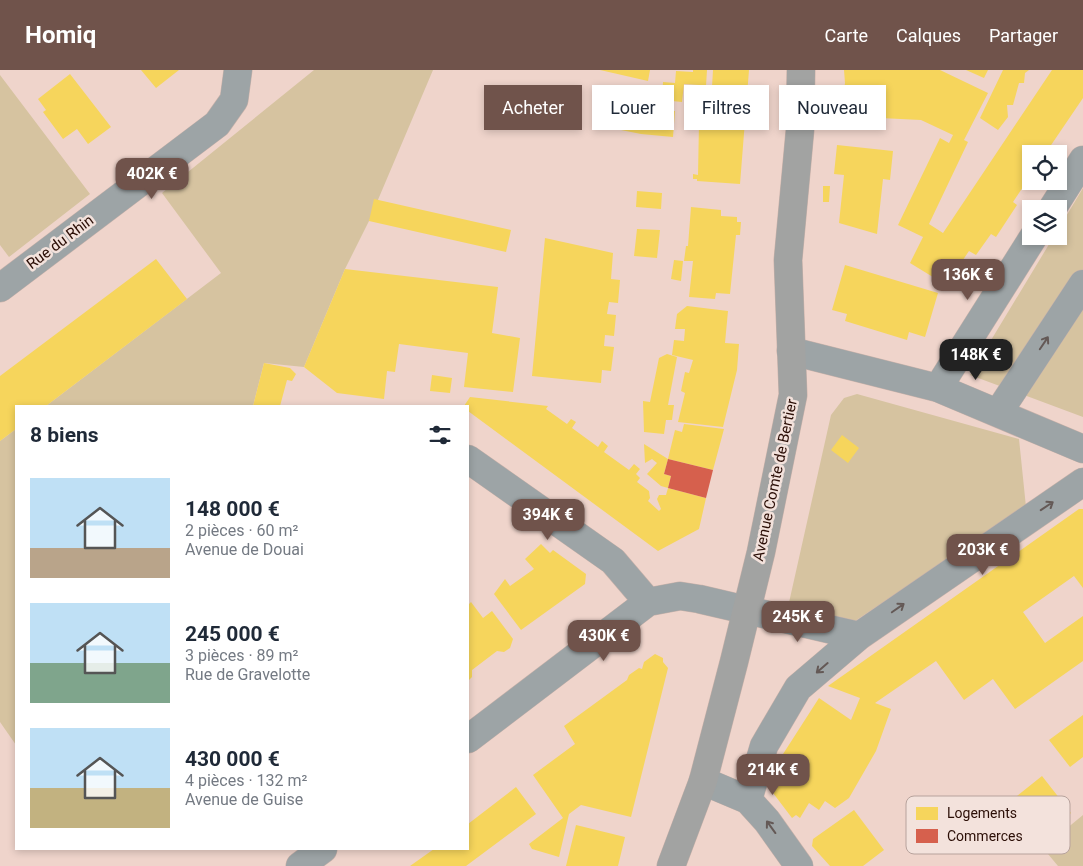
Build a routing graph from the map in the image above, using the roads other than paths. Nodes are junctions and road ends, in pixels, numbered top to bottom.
1 (238, 70) edge
2 (801, 70) edge
3 (1083, 160) edge
4 (1058, 200) edge
5 (1028, 245) edge
6 (1083, 284) edge
7 (0, 288) edge
8 (791, 351) junction
9 (938, 388) junction
10 (998, 413) junction
11 (1083, 449) edge
12 (469, 460) edge
13 (1083, 482) edge
14 (648, 602) junction
15 (748, 609) junction
16 (859, 636) junction
17 (469, 738) edge
18 (703, 781) junction
19 (748, 800) junction
20 (322, 850) edge
21 (300, 866) edge
22 (671, 866) edge
23 (799, 866) edge

1 - 7 street, Rue du Rhin
2 - 8 main road, Avenue Comte de Bertier
3 - 4 street
5 - 9 street
10 -> 6 street
8 - 9 street
8 - 15 main road, Avenue Comte de Bertier
9 - 10 street
10 - 11 street
12 - 14 street
16 -> 13 street
14 - 15 street
14 - 17 street
15 - 16 street
15 - 18 main road, Avenue Comte de Bertier
16 -> 19 street
18 - 19 street
18 - 22 main road, Avenue Comte de Bertier
23 -> 19 street
20 - 21 street

